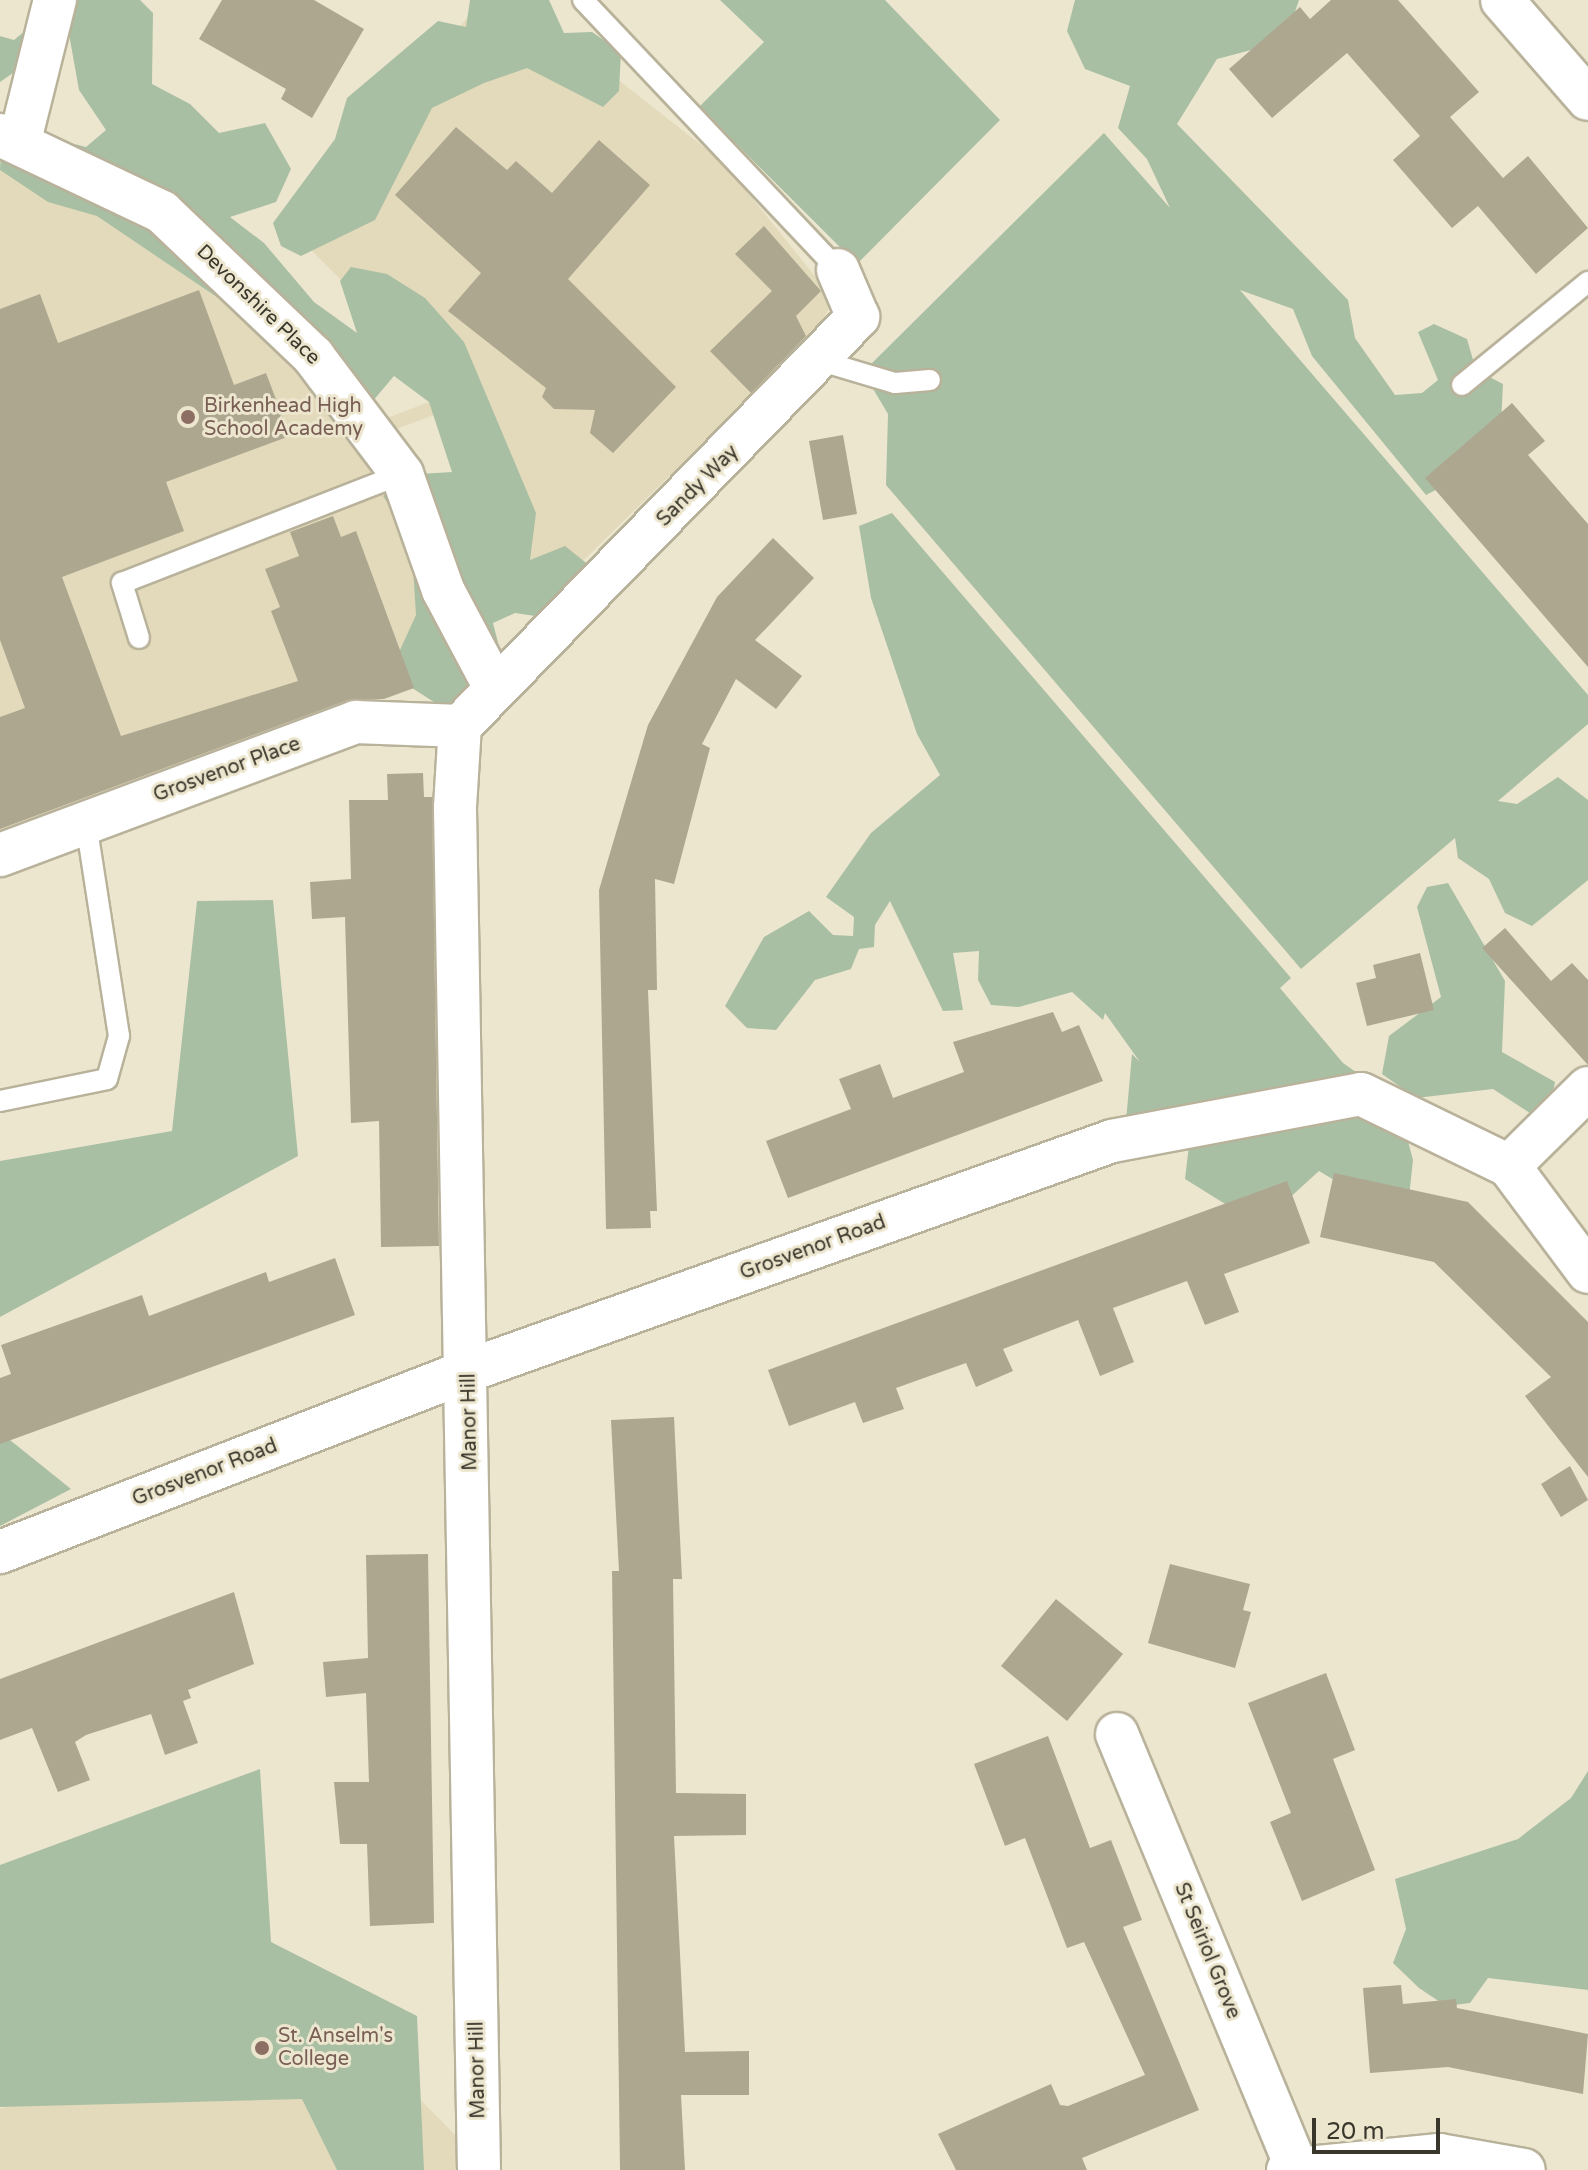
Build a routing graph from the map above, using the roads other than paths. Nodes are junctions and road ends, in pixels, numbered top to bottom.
1 (55, 0) edge
2 (583, 0) edge
3 (1502, 0) edge
4 (1588, 99) edge
5 (10, 138) edge
6 (838, 270) joint
7 (1588, 282) edge
8 (821, 361) junction
9 (930, 380) dead end
10 (1462, 385) dead end
11 (402, 474) junction
12 (139, 638) dead end
13 (495, 688) junction
14 (460, 726) junction
15 (86, 823) junction
16 (0, 855) edge
17 (1588, 1088) edge
18 (0, 1101) edge
19 (1509, 1166) junction
20 (1588, 1272) edge
21 (470, 1370) junction
22 (0, 1552) edge
23 (1117, 1734) dead end
24 (1292, 2169) edge
25 (479, 2170) edge
26 (1524, 2170) edge

1 - 5 street
2 - 6 lane
3 - 4 street
5 - 11 street, Devonshire Place
6 - 8 street, Sandy Way
7 - 10 lane
8 - 9 lane
8 - 13 street, Sandy Way
11 - 12 lane
11 - 13 street, Devonshire Place
13 - 14 street
14 - 15 street, Grosvenor Place
14 - 21 street, Manor Hill
15 - 16 street, Grosvenor Place
15 - 18 lane
17 - 19 street
19 - 20 street, Grosvenor Road
19 - 21 street, Grosvenor Road
21 - 22 street, Grosvenor Road
21 - 25 street, Manor Hill
23 - 24 street, St Seiriol Grove
24 - 26 street

